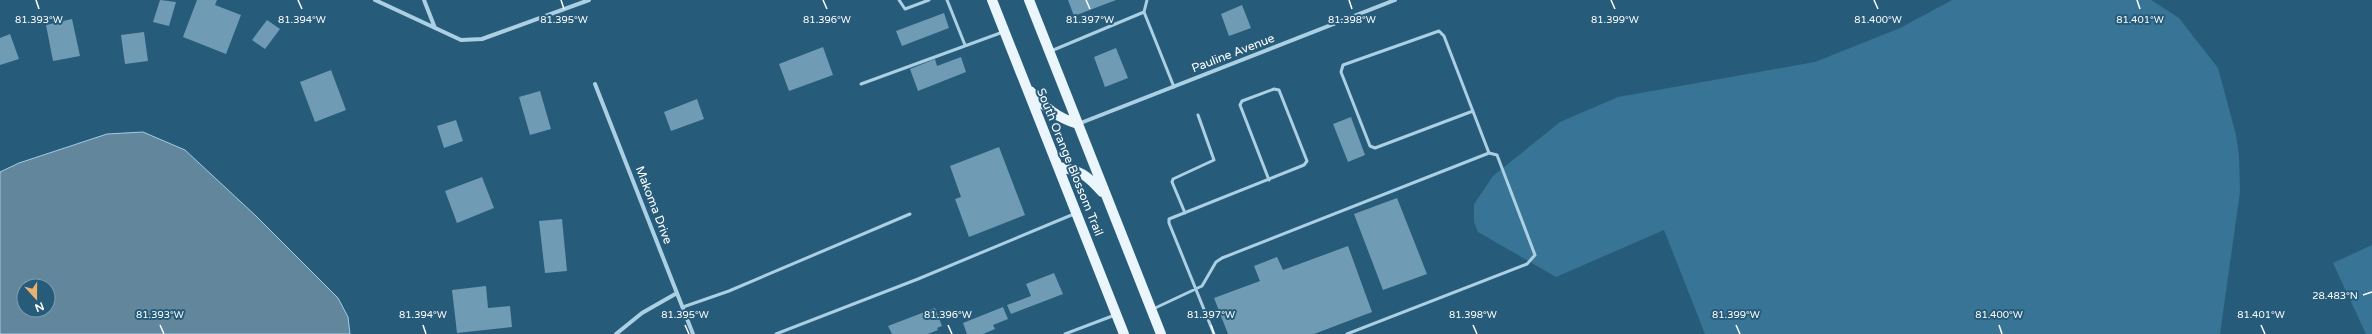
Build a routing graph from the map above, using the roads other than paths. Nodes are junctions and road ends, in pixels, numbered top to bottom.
1 (375, 0) edge
2 (424, 0) edge
3 (589, 0) edge
4 (899, 0) edge
5 (929, 0) edge
6 (947, 0) edge
7 (992, 0) edge
8 (1029, 0) edge
9 (1147, 0) edge
10 (1395, 0) edge
11 (1144, 12) junction
12 (435, 28) junction
13 (1004, 32) junction
14 (965, 46) junction
15 (1050, 52) junction
16 (595, 84) dead end
17 (861, 84) dead end
18 (1026, 87) junction
19 (1174, 87) junction
20 (1473, 111) junction
21 (1198, 115) dead end
22 (1078, 124) junction
23 (1489, 153) junction
24 (1058, 167) junction
25 (1269, 180) junction
26 (1107, 198) junction
27 (1076, 213) junction
28 (1185, 213) junction
29 (910, 214) dead end
30 (1196, 290) junction
31 (677, 293) junction
32 (683, 307) junction
33 (1151, 310) junction
34 (1117, 315) junction
35 (616, 334) edge
36 (694, 334) edge
37 (776, 334) edge
38 (1065, 334) edge
39 (1124, 334) edge
40 (1161, 334) edge
41 (1214, 334) edge
42 (1347, 334) edge

1 - 12 street
2 - 12 street
3 - 12 street
4 - 5 lane
6 - 14 lane
7 - 13 main road, South Orange Blossom Trail
8 - 15 main road, South Orange Blossom Trail
9 - 11 lane
10 - 19 street, Pauline Avenue
11 - 15 lane
11 - 19 lane
13 - 14 lane
13 - 18 main road, South Orange Blossom Trail
14 - 17 lane
15 - 22 main road, South Orange Blossom Trail
16 - 31 street, Makoma Drive
18 - 22 main road
18 - 24 main road, South Orange Blossom Trail
19 - 22 street, Pauline Avenue
20 - 20 lane
20 - 23 lane
21 - 28 lane
22 - 26 main road, South Orange Blossom Trail
23 - 30 lane
23 - 42 lane
24 - 26 main road
24 - 27 main road, South Orange Blossom Trail
25 - 25 lane
25 - 28 lane
26 - 33 main road, South Orange Blossom Trail
27 - 34 main road, South Orange Blossom Trail
27 - 37 lane
28 - 30 lane
29 - 32 lane
30 - 33 lane
30 - 41 lane
31 - 32 street, Makoma Drive
31 - 35 street
32 - 36 street, Makoma Drive
33 - 40 main road, South Orange Blossom Trail
34 - 38 lane
34 - 39 main road, South Orange Blossom Trail

